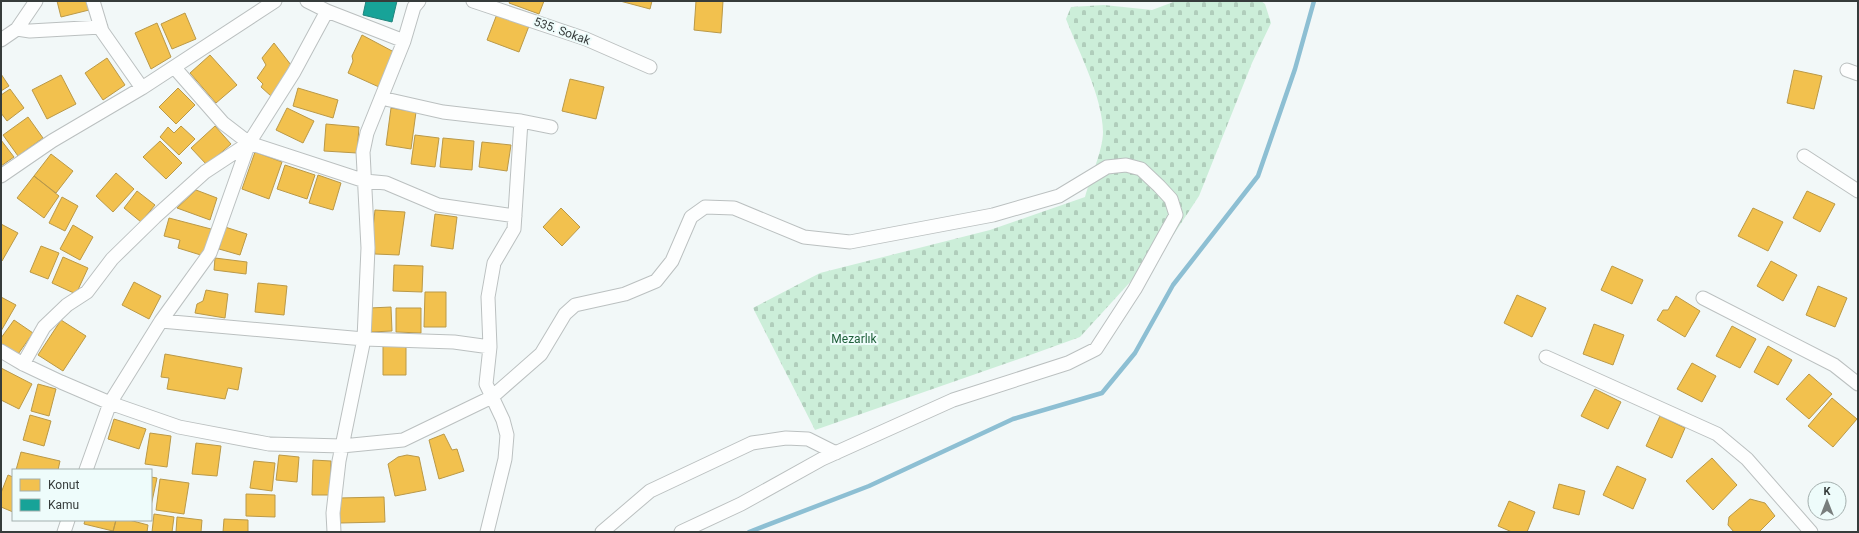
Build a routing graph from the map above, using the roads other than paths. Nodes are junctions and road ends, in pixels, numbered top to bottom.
1 (36, 1) edge
2 (93, 1) edge
3 (275, 1) edge
4 (307, 1) edge
5 (419, 1) edge
6 (473, 1) edge
7 (327, 11) junction
8 (102, 27) junction
9 (17, 29) junction
10 (1, 40) edge
11 (404, 41) junction
12 (174, 67) junction
13 (650, 67) dead end
14 (142, 88) junction
15 (381, 98) junction
16 (521, 121) junction
17 (551, 127) dead end
18 (249, 143) junction
19 (1804, 156) dead end
20 (1, 176) edge
21 (365, 181) junction
22 (1858, 190) edge
23 (516, 216) junction
24 (1703, 298) dead end
25 (161, 321) junction
26 (364, 339) junction
27 (490, 347) junction
28 (1, 351) edge
29 (1546, 357) dead end
30 (23, 364) junction
31 (1858, 384) edge
32 (492, 397) junction
33 (110, 403) junction
34 (342, 446) junction
35 (836, 453) junction
36 (86, 469) edge
37 (68, 521) edge
38 (64, 532) edge
39 (334, 532) edge
40 (487, 532) edge
41 (602, 532) edge
42 (681, 532) edge
43 (1811, 532) edge

1 - 9 street
2 - 8 street
3 - 12 street
4 - 7 street
5 - 11 street
6 - 13 street, 535. Sokak
7 - 11 street
7 - 18 street
8 - 9 street
8 - 14 street
9 - 10 street
11 - 15 street
12 - 14 street
12 - 18 street
14 - 20 street
15 - 16 street
15 - 21 street
16 - 17 street
16 - 23 street
18 - 21 street
18 - 25 street
18 - 30 street
19 - 22 street
21 - 23 street
21 - 26 street
23 - 27 street
24 - 31 street
25 - 26 street
25 - 33 street
26 - 27 street
26 - 34 street
27 - 32 street
28 - 30 street
29 - 43 street
30 - 33 street
32 - 34 street
32 - 35 street
32 - 40 street
33 - 34 street
33 - 36 street
34 - 39 street
35 - 41 street
35 - 42 street
37 - 38 street

